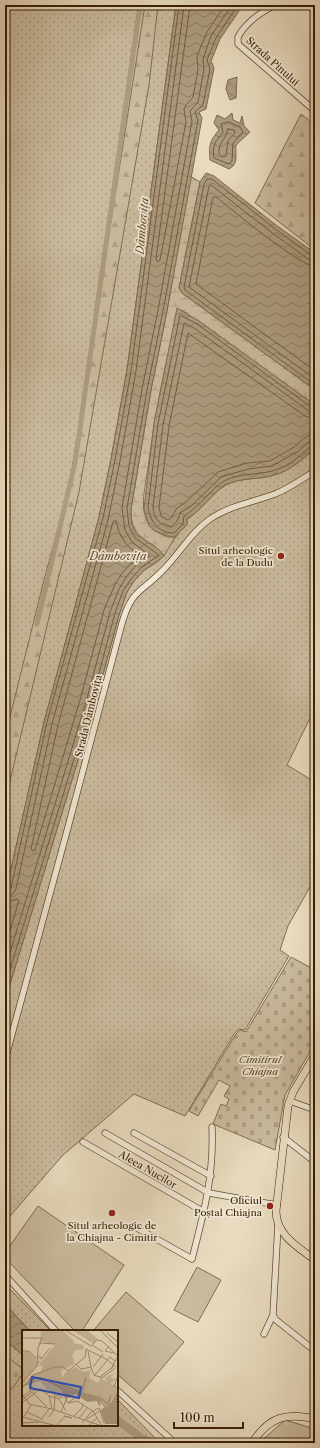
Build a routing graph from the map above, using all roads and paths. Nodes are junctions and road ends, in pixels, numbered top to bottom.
1 (275, 5) edge
2 (315, 111) edge
3 (315, 471) edge
4 (315, 1055) edge
5 (5, 1060) edge
6 (290, 1101) junction
7 (315, 1110) edge
8 (212, 1127) dead end
9 (105, 1133) dead end
10 (134, 1133) dead end
11 (283, 1137) junction
12 (83, 1142) dead end
13 (315, 1162) edge
14 (211, 1176) junction
15 (209, 1194) junction
16 (277, 1205) junction
17 (204, 1212) junction
18 (278, 1225) junction
19 (137, 1228) dead end
20 (315, 1260) edge
21 (5, 1275) edge
22 (273, 1315) junction
23 (55, 1330) edge
24 (264, 1334) dead end
25 (315, 1351) edge
26 (118, 1391) edge
27 (315, 1419) edge
28 (175, 1443) edge
29 (252, 1443) edge

1 - 2 street, Strada Pinului
3 - 5 street, Strada Dâmbovița
4 - 6 main road
6 - 7 street
6 - 11 main road
8 - 14 street
9 - 15 street, Aleea Nucilor
10 - 14 street
11 - 13 street
11 - 16 main road
12 - 17 street, Aleea Nucilor
14 - 15 street
15 - 16 street, Aleea Nucilor
15 - 17 street
16 - 18 main road
17 - 19 street
18 - 20 main road
18 - 22 street
21 - 23 street
22 - 24 street
22 - 25 street
26 - 28 street
27 - 29 main road

